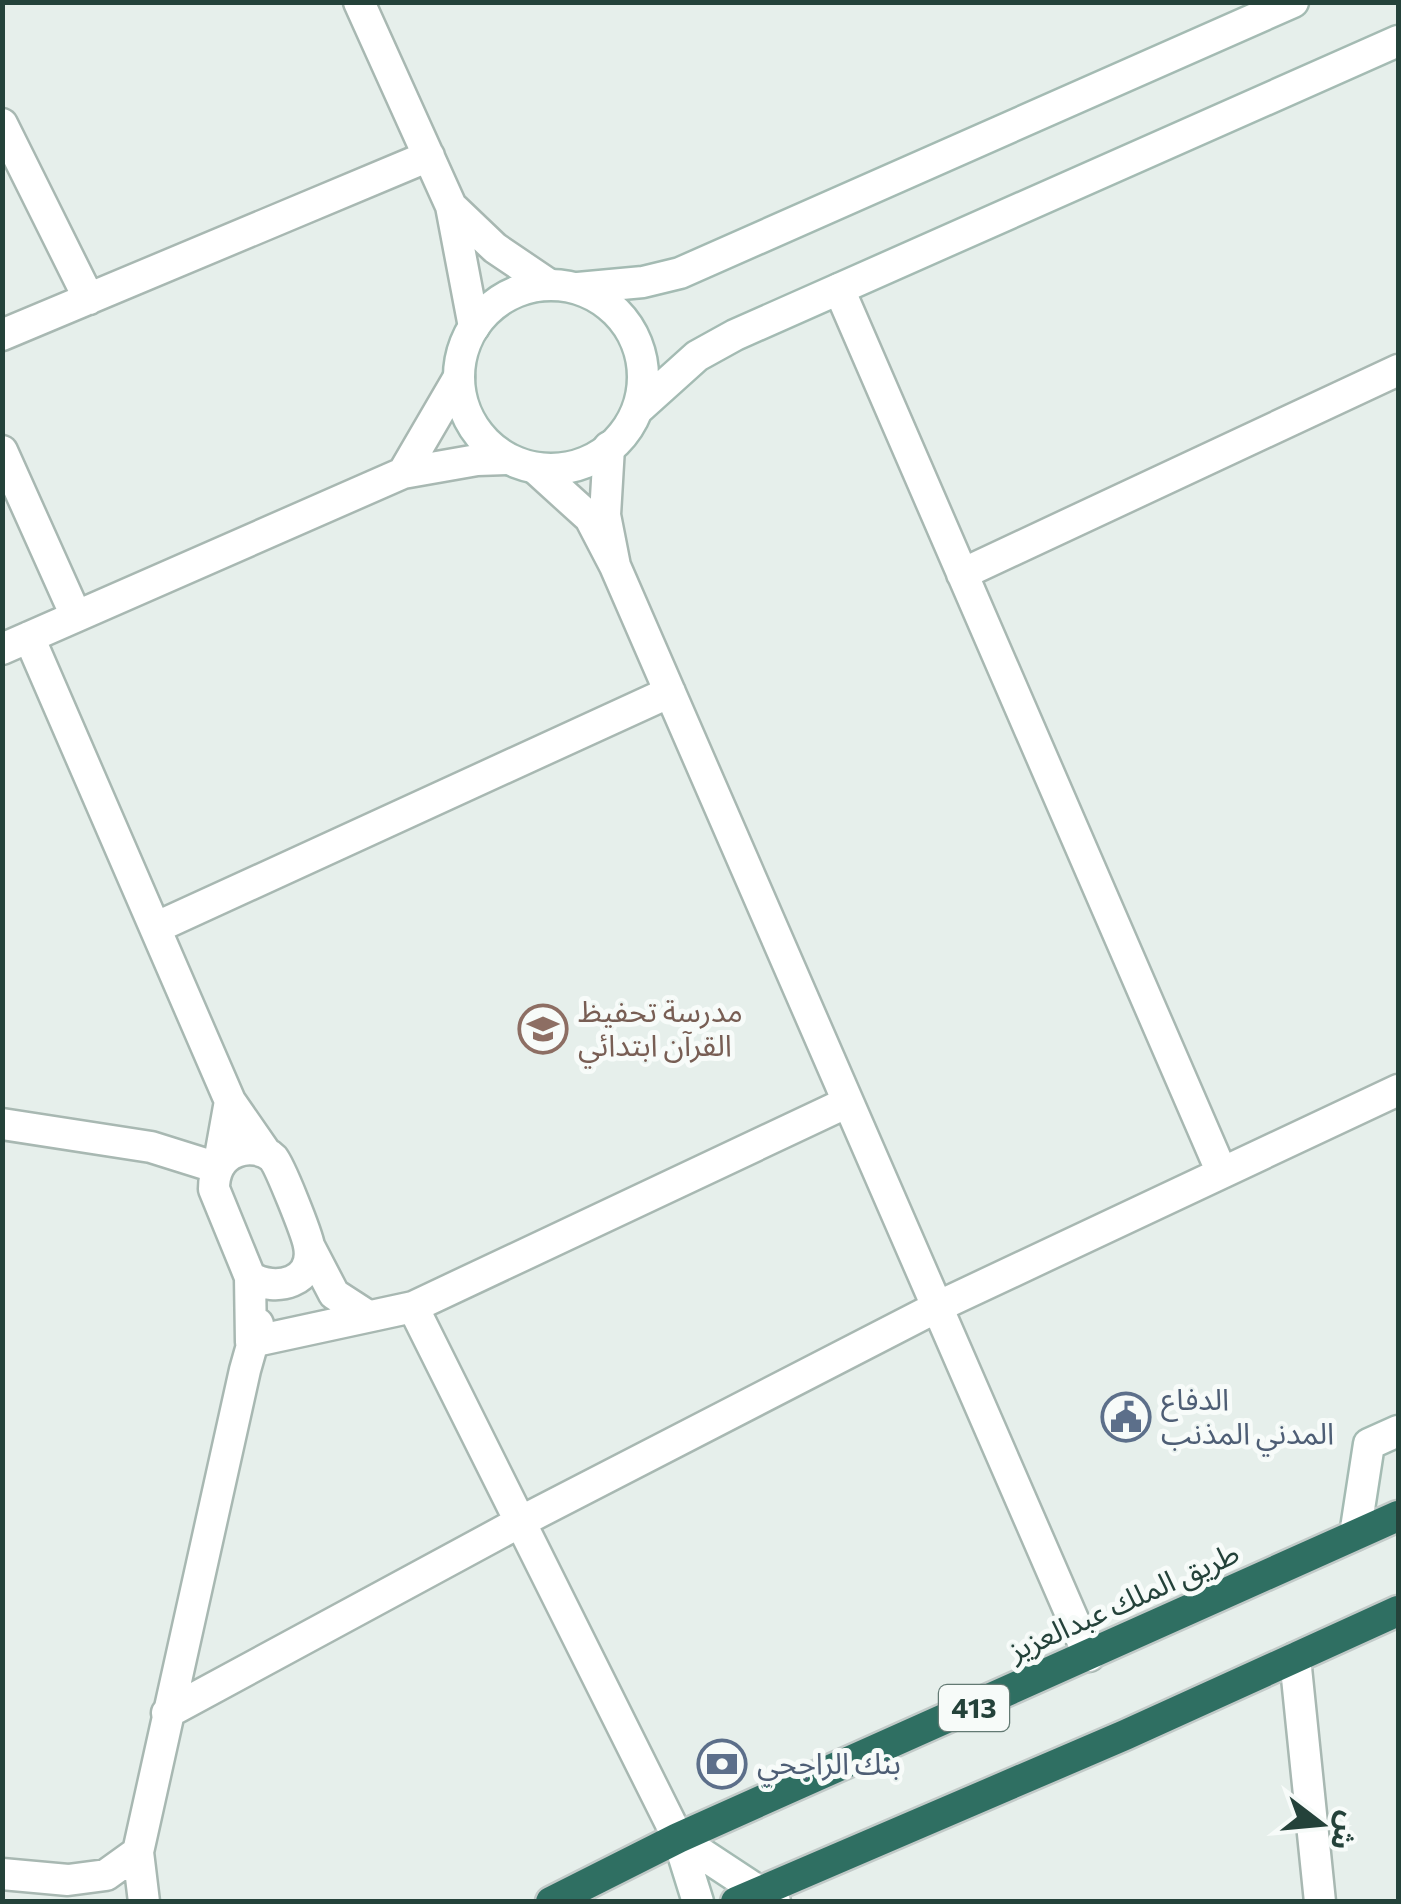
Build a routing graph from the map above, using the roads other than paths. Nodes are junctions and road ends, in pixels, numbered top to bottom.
1 (360, 2) edge
2 (1274, 6) edge
3 (1398, 41) edge
4 (2, 124) edge
5 (428, 156) junction
6 (450, 206) junction
7 (563, 286) junction
8 (839, 289) junction
9 (88, 299) junction
10 (474, 327) junction
11 (2, 335) edge
12 (1398, 370) edge
13 (460, 376) junction
14 (637, 410) junction
15 (609, 447) junction
16 (2, 451) edge
17 (507, 458) junction
18 (536, 468) junction
19 (403, 473) junction
20 (615, 566) junction
21 (962, 574) junction
22 (76, 616) junction
23 (16, 643) edge
24 (670, 692) junction
25 (155, 928) junction
26 (1398, 1090) edge
27 (230, 1101) junction
28 (848, 1102) junction
29 (2, 1124) edge
30 (266, 1153) junction
31 (218, 1168) junction
32 (1222, 1173) junction
33 (309, 1246) junction
34 (250, 1277) junction
35 (284, 1285) junction
36 (413, 1307) junction
37 (937, 1307) junction
38 (368, 1316) junction
39 (251, 1342) junction
40 (1398, 1431) edge
41 (1398, 1516) edge
42 (520, 1522) junction
43 (1355, 1536) junction
44 (1398, 1611) edge
45 (1090, 1656) junction
46 (1295, 1658) junction
47 (167, 1714) junction
48 (678, 1838) junction
49 (138, 1852) junction
50 (2, 1874) edge
51 (757, 1898) edge
52 (144, 1902) edge
53 (551, 1902) edge
54 (698, 1902) edge
55 (1320, 1902) edge

1 - 5 street
2 - 7 street
3 - 8 street
4 - 9 street
5 - 6 street
5 - 9 street
6 - 7 street
6 - 10 street
7 - 10 street
7 - 14 street
8 - 14 street
8 - 21 street
9 - 11 street
10 - 13 street
12 - 21 street
13 - 17 street
13 - 19 street
14 - 15 street
15 - 18 street
15 - 20 street
16 - 22 street
17 - 18 street
17 - 19 street
18 - 20 street
19 - 22 street
20 - 24 street
21 - 32 street
22 - 23 street
23 - 25 street
24 - 25 street
24 - 28 street
25 - 27 street
26 - 32 street
27 - 30 street
27 - 31 street
28 - 36 street
28 - 37 street
29 - 31 street
30 - 31 street
30 - 33 street
31 - 34 street
32 - 37 street
33 - 35 street
33 - 38 street
34 - 35 street
34 - 39 street
35 - 39 street
36 - 38 street
36 - 42 street
37 - 42 street
37 - 45 street
38 - 39 street
39 - 47 street
40 - 43 street
41 - 43 highway, طريق الملك عبدالعزيز / 413
42 - 47 street
42 - 48 street
43 - 45 highway, طريق الملك عبدالعزيز / 413
44 - 46 highway
45 - 48 highway, طريق الملك عبدالعزيز / 413
46 - 51 highway
46 - 55 street
47 - 49 street
48 - 51 street
48 - 53 highway, طريق الملك عبدالعزيز / 413
48 - 54 street
49 - 50 street
49 - 52 street

